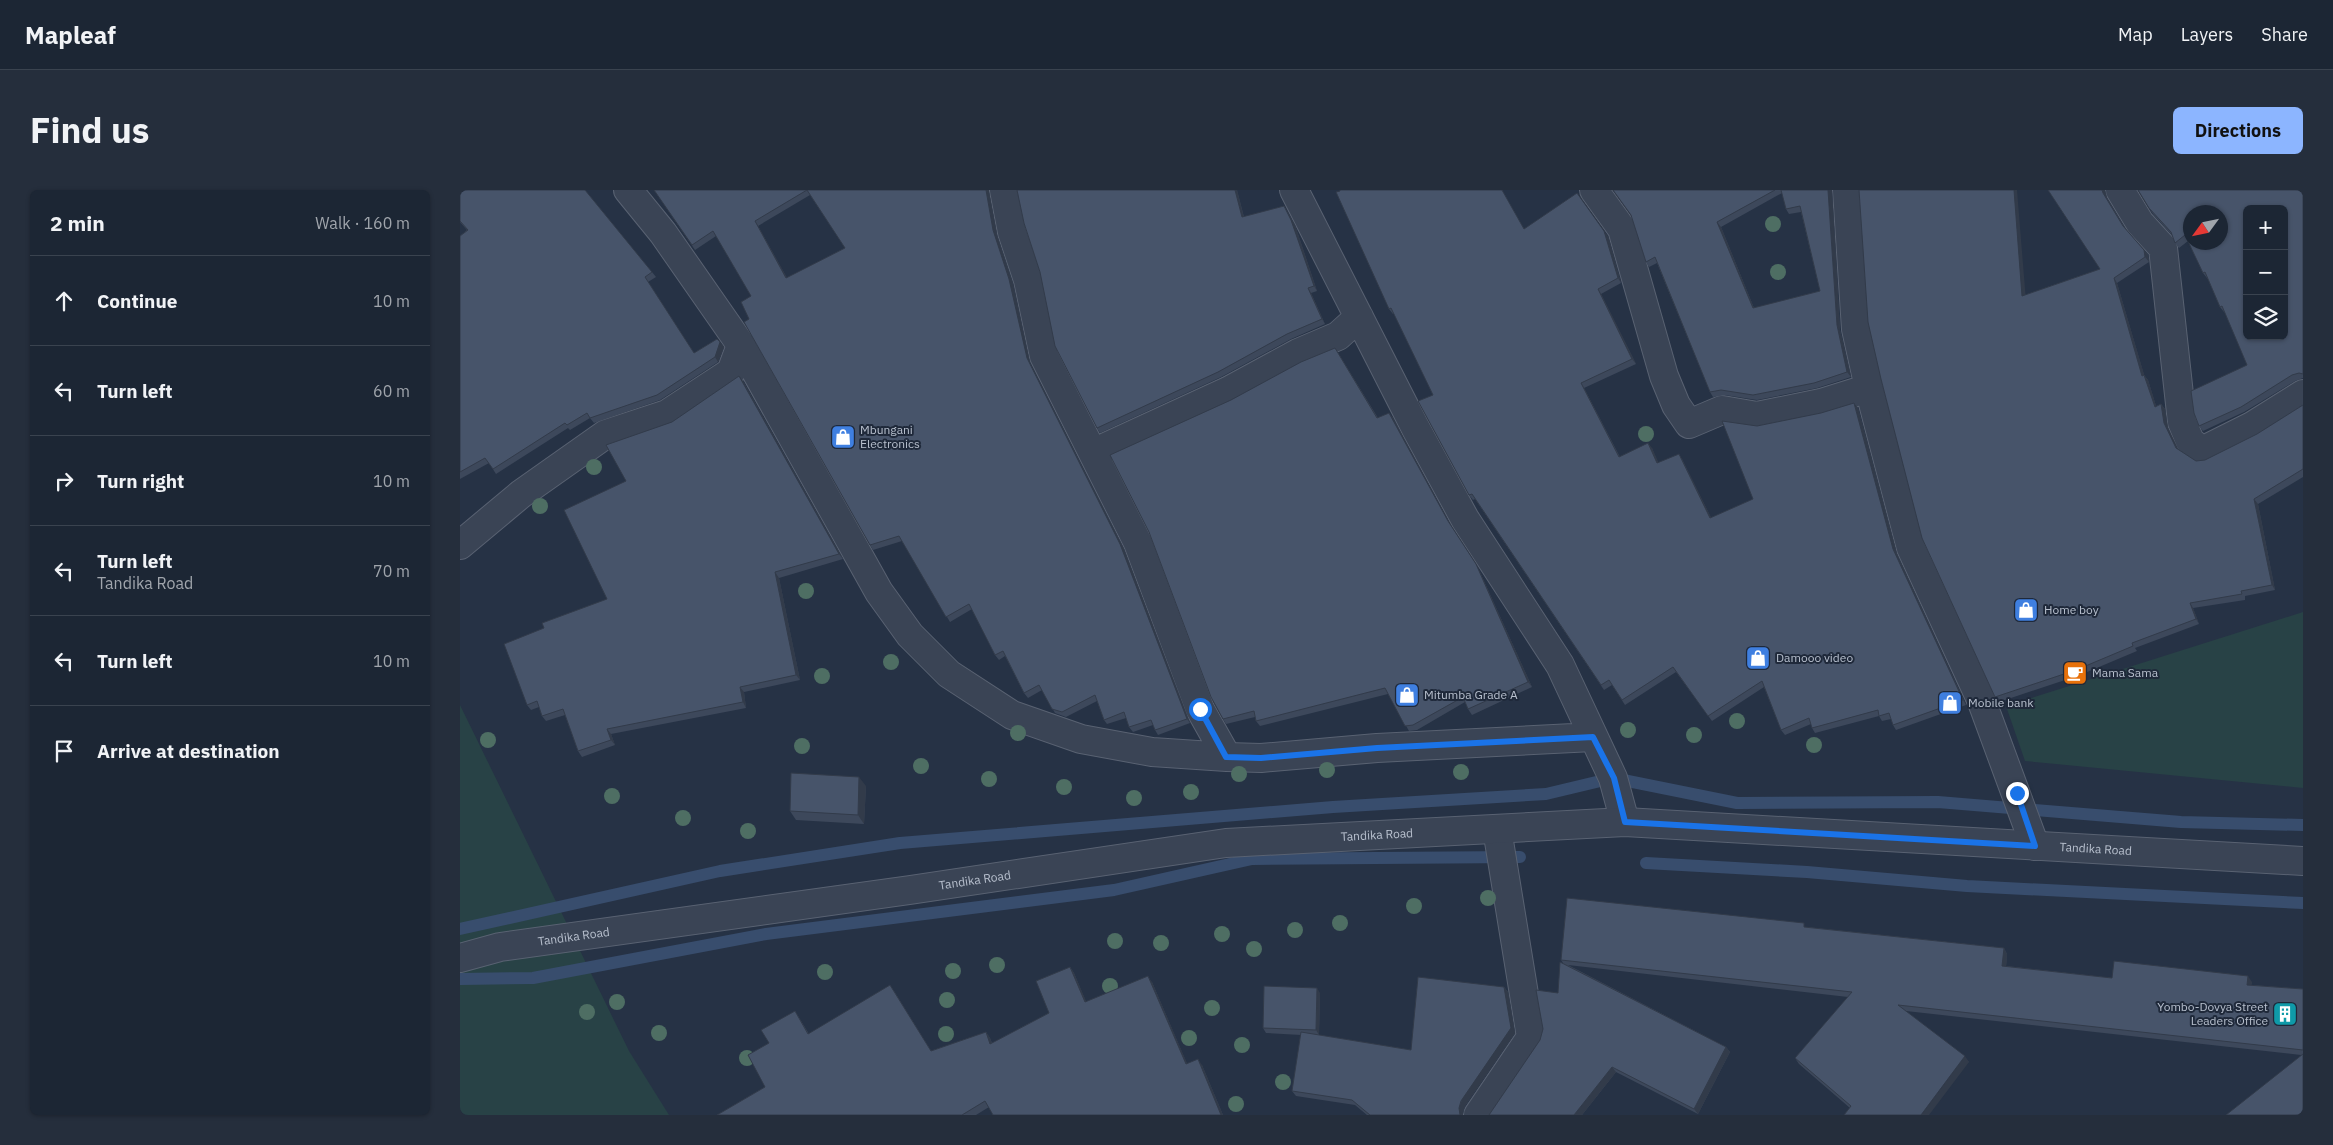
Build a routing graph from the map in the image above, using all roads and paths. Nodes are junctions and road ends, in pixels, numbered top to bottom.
1 (628, 190) edge
2 (1004, 190) edge
3 (1294, 190) edge
4 (1594, 190) edge
5 (1847, 190) edge
6 (2120, 190) edge
7 (1359, 317) junction
8 (741, 345) junction
9 (1868, 388) junction
10 (2303, 394) edge
11 (1093, 453) junction
12 (460, 544) edge
13 (1593, 737) junction
14 (1226, 757) junction
15 (1625, 822) junction
16 (1498, 829) junction
17 (2035, 846) junction
18 (2303, 861) edge
19 (460, 958) edge
20 (1478, 1115) edge

1 - 8 street
2 - 11 street
3 - 7 street
4 - 9 street
5 - 9 street
6 - 10 street
7 - 11 street
7 - 13 street
8 - 12 street
8 - 14 street
9 - 17 street
11 - 14 street
13 - 14 street
13 - 15 street
15 - 16 street, Tandika Road
15 - 17 street, Tandika Road
16 - 19 street, Tandika Road
16 - 20 street
17 - 18 street, Tandika Road

